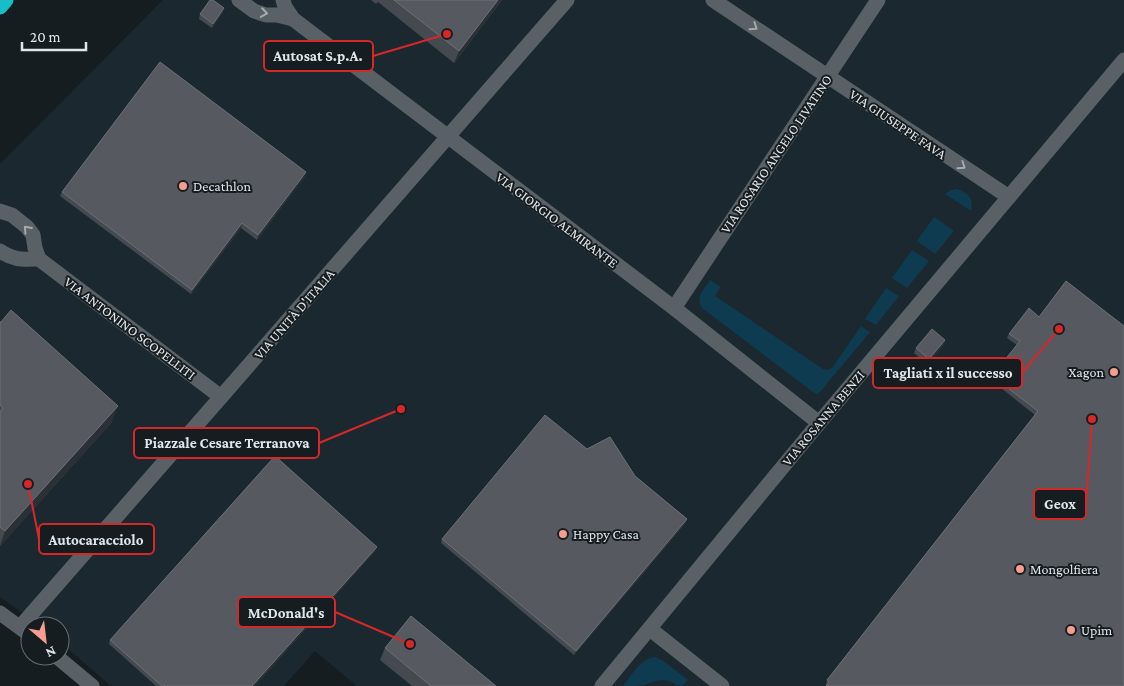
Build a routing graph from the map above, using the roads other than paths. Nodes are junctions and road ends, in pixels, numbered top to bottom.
1 (6, 0) edge
2 (239, 0) edge
3 (283, 0) edge
4 (567, 0) edge
5 (713, 0) edge
6 (878, 0) edge
7 (0, 7) edge
8 (293, 18) junction
9 (1124, 60) edge
10 (828, 77) junction
11 (448, 137) junction
12 (1009, 197) junction
13 (0, 211) edge
14 (0, 251) edge
15 (40, 259) junction
16 (674, 308) junction
17 (221, 398) junction
18 (819, 423) junction
19 (0, 613) edge
20 (38, 616) edge
21 (20, 627) edge
22 (650, 629) junction
23 (68, 666) edge
24 (92, 686) edge
25 (602, 686) edge
26 (722, 686) edge

1 - 7 highway
2 -> 8 street, VIA GIORGIO ALMIRANTE
3 - 8 street, VIA GIORGIO ALMIRANTE
4 - 11 street, VIA UNITÀ D'ITALIA
5 -> 10 street, VIA GIUSEPPE FAVA
6 - 10 street, VIA ROSARIO ANGELO LIVATINO
8 - 11 street, VIA GIORGIO ALMIRANTE
9 - 12 street, VIA ROSANNA BENZI
10 -> 12 street, VIA GIUSEPPE FAVA
10 - 16 street, VIA ROSARIO ANGELO LIVATINO
11 - 16 street, VIA GIORGIO ALMIRANTE
11 - 17 street, VIA UNITÀ D'ITALIA
12 - 18 street, VIA ROSANNA BENZI
15 -> 13 street
14 - 15 street
15 - 17 street, VIA ANTONINO SCOPELLITI
16 - 18 street, VIA GIORGIO ALMIRANTE
17 - 20 street, VIA UNITÀ D'ITALIA
18 - 22 street, VIA ROSANNA BENZI
19 - 21 street
22 - 25 street, VIA ROSANNA BENZI
22 - 26 street
23 - 24 street

